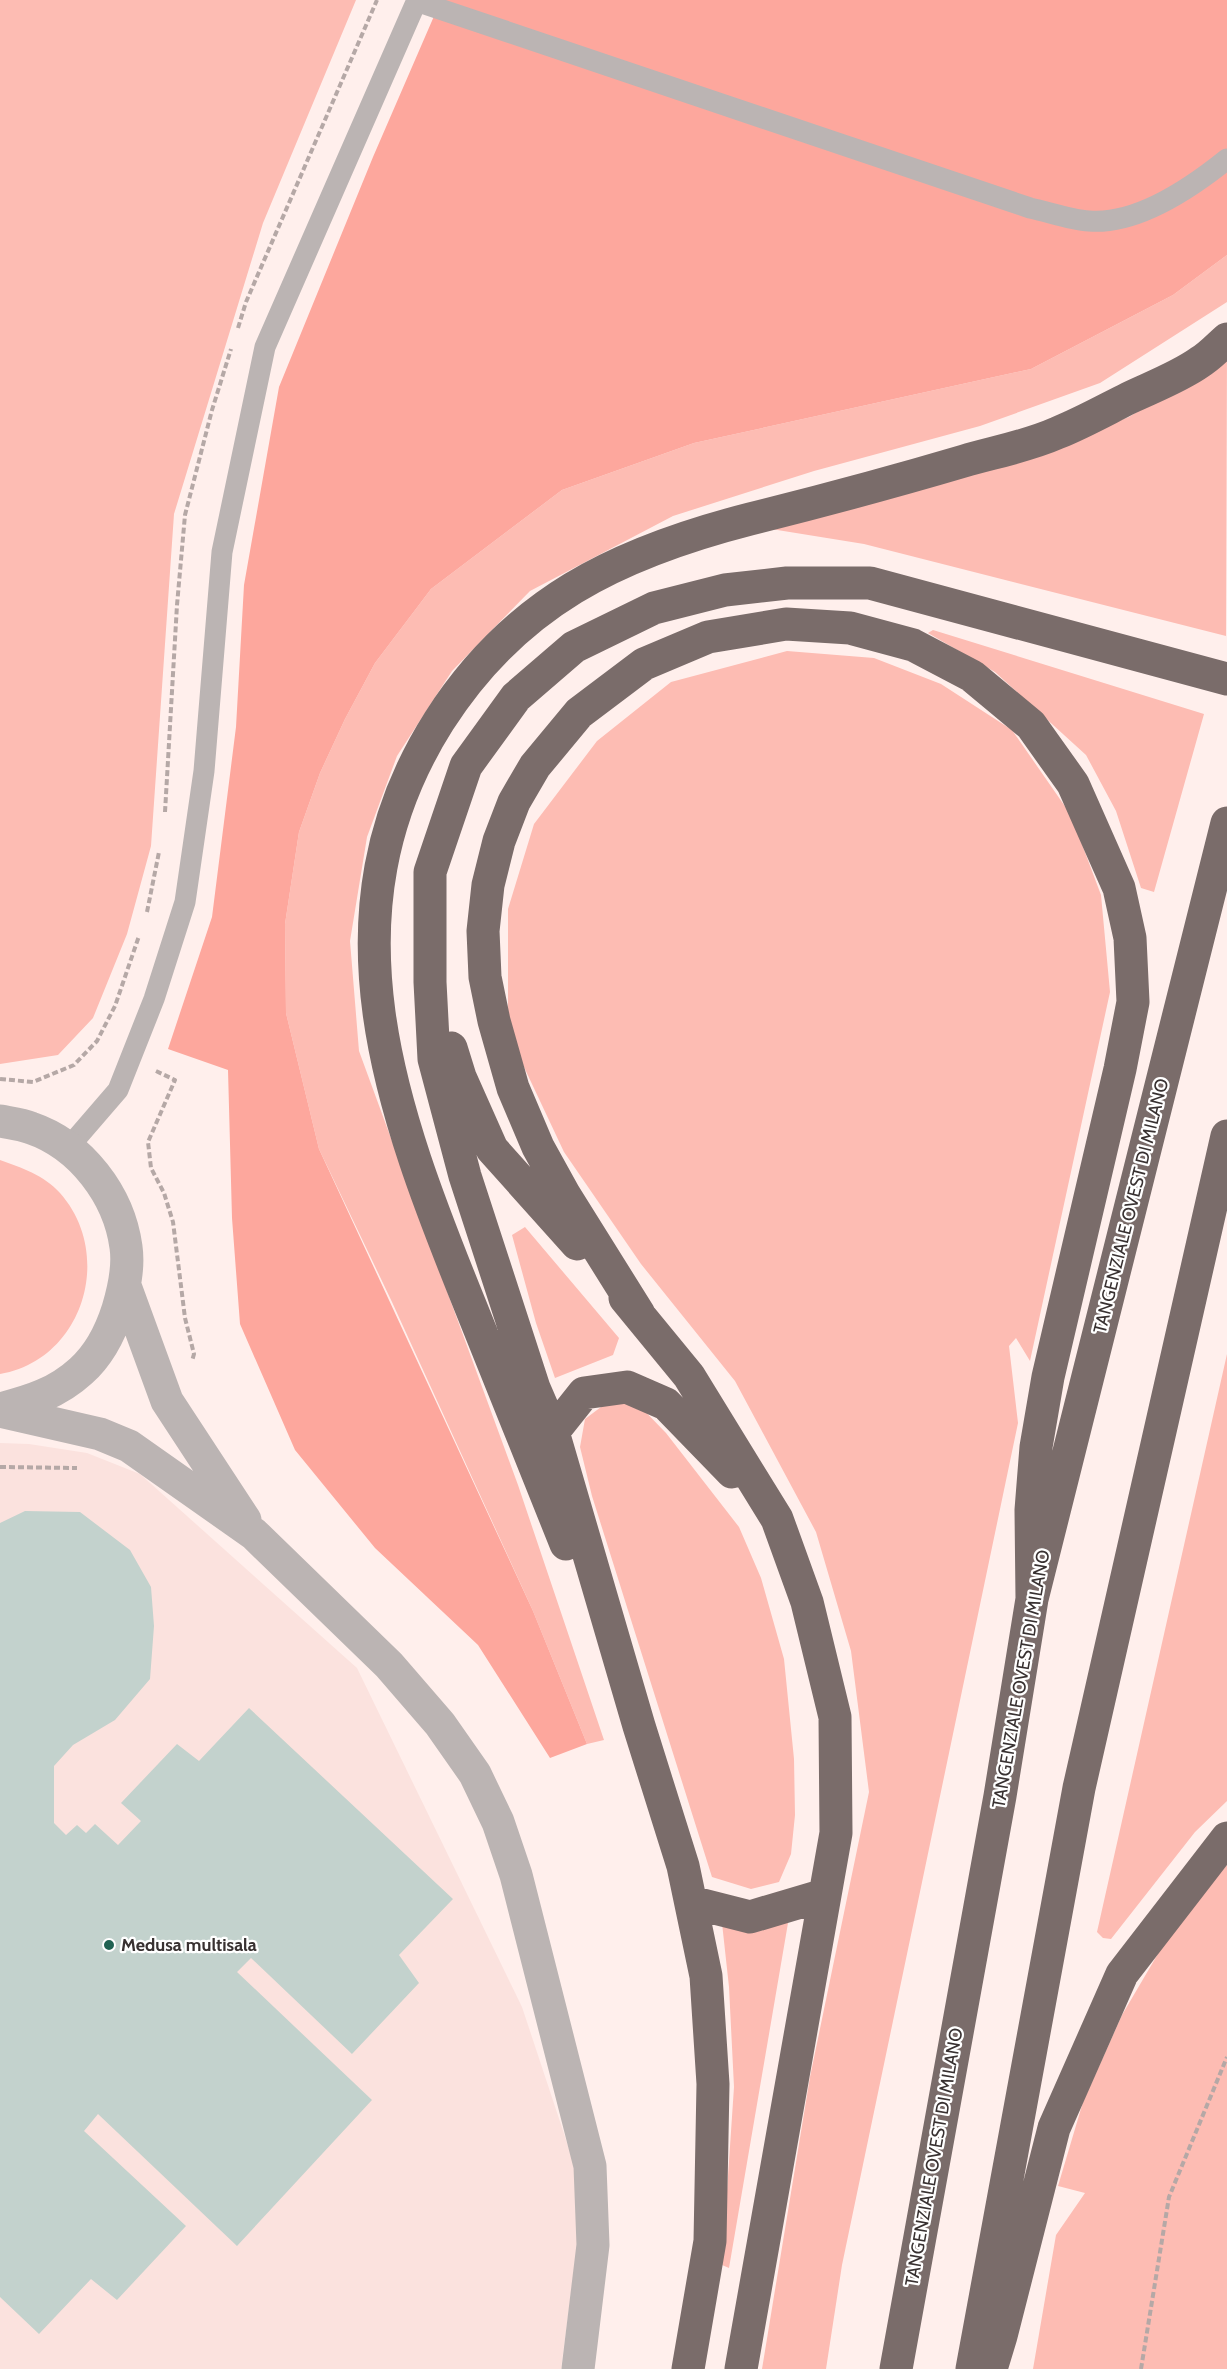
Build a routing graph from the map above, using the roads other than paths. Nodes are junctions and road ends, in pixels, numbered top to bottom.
1 (416, 1) edge
2 (1227, 159) edge
3 (1227, 339) edge
4 (1227, 679) edge
5 (1227, 823) edge
6 (430, 982) junction
7 (0, 1121) edge
8 (1227, 1136) edge
9 (69, 1148) junction
10 (125, 1286) junction
11 (639, 1314) junction
12 (0, 1410) edge
13 (553, 1432) junction
14 (777, 1519) junction
15 (254, 1534) junction
16 (1032, 1599) junction
17 (639, 1726) junction
18 (1227, 1838) edge
19 (825, 1895) junction
20 (691, 1902) junction
21 (578, 2369) edge
22 (688, 2369) edge
23 (741, 2369) edge
24 (896, 2369) edge
25 (972, 2369) edge
26 (991, 2369) edge

1 - 2 lane
1 - 9 lane
3 - 17 highway
4 - 6 highway
5 - 16 highway, TANGENZIALE OVEST DI MILANO
6 - 11 highway
6 - 13 highway
7 - 9 street
8 - 25 highway
9 - 10 street
10 - 12 street
10 - 15 street
11 - 14 highway
11 - 16 highway
12 - 15 street
13 - 14 highway
13 - 17 highway
14 - 19 highway
15 - 21 street
16 - 24 highway, TANGENZIALE OVEST DI MILANO
17 - 20 highway
18 - 26 highway
19 - 20 highway
19 - 23 highway
20 - 22 highway

